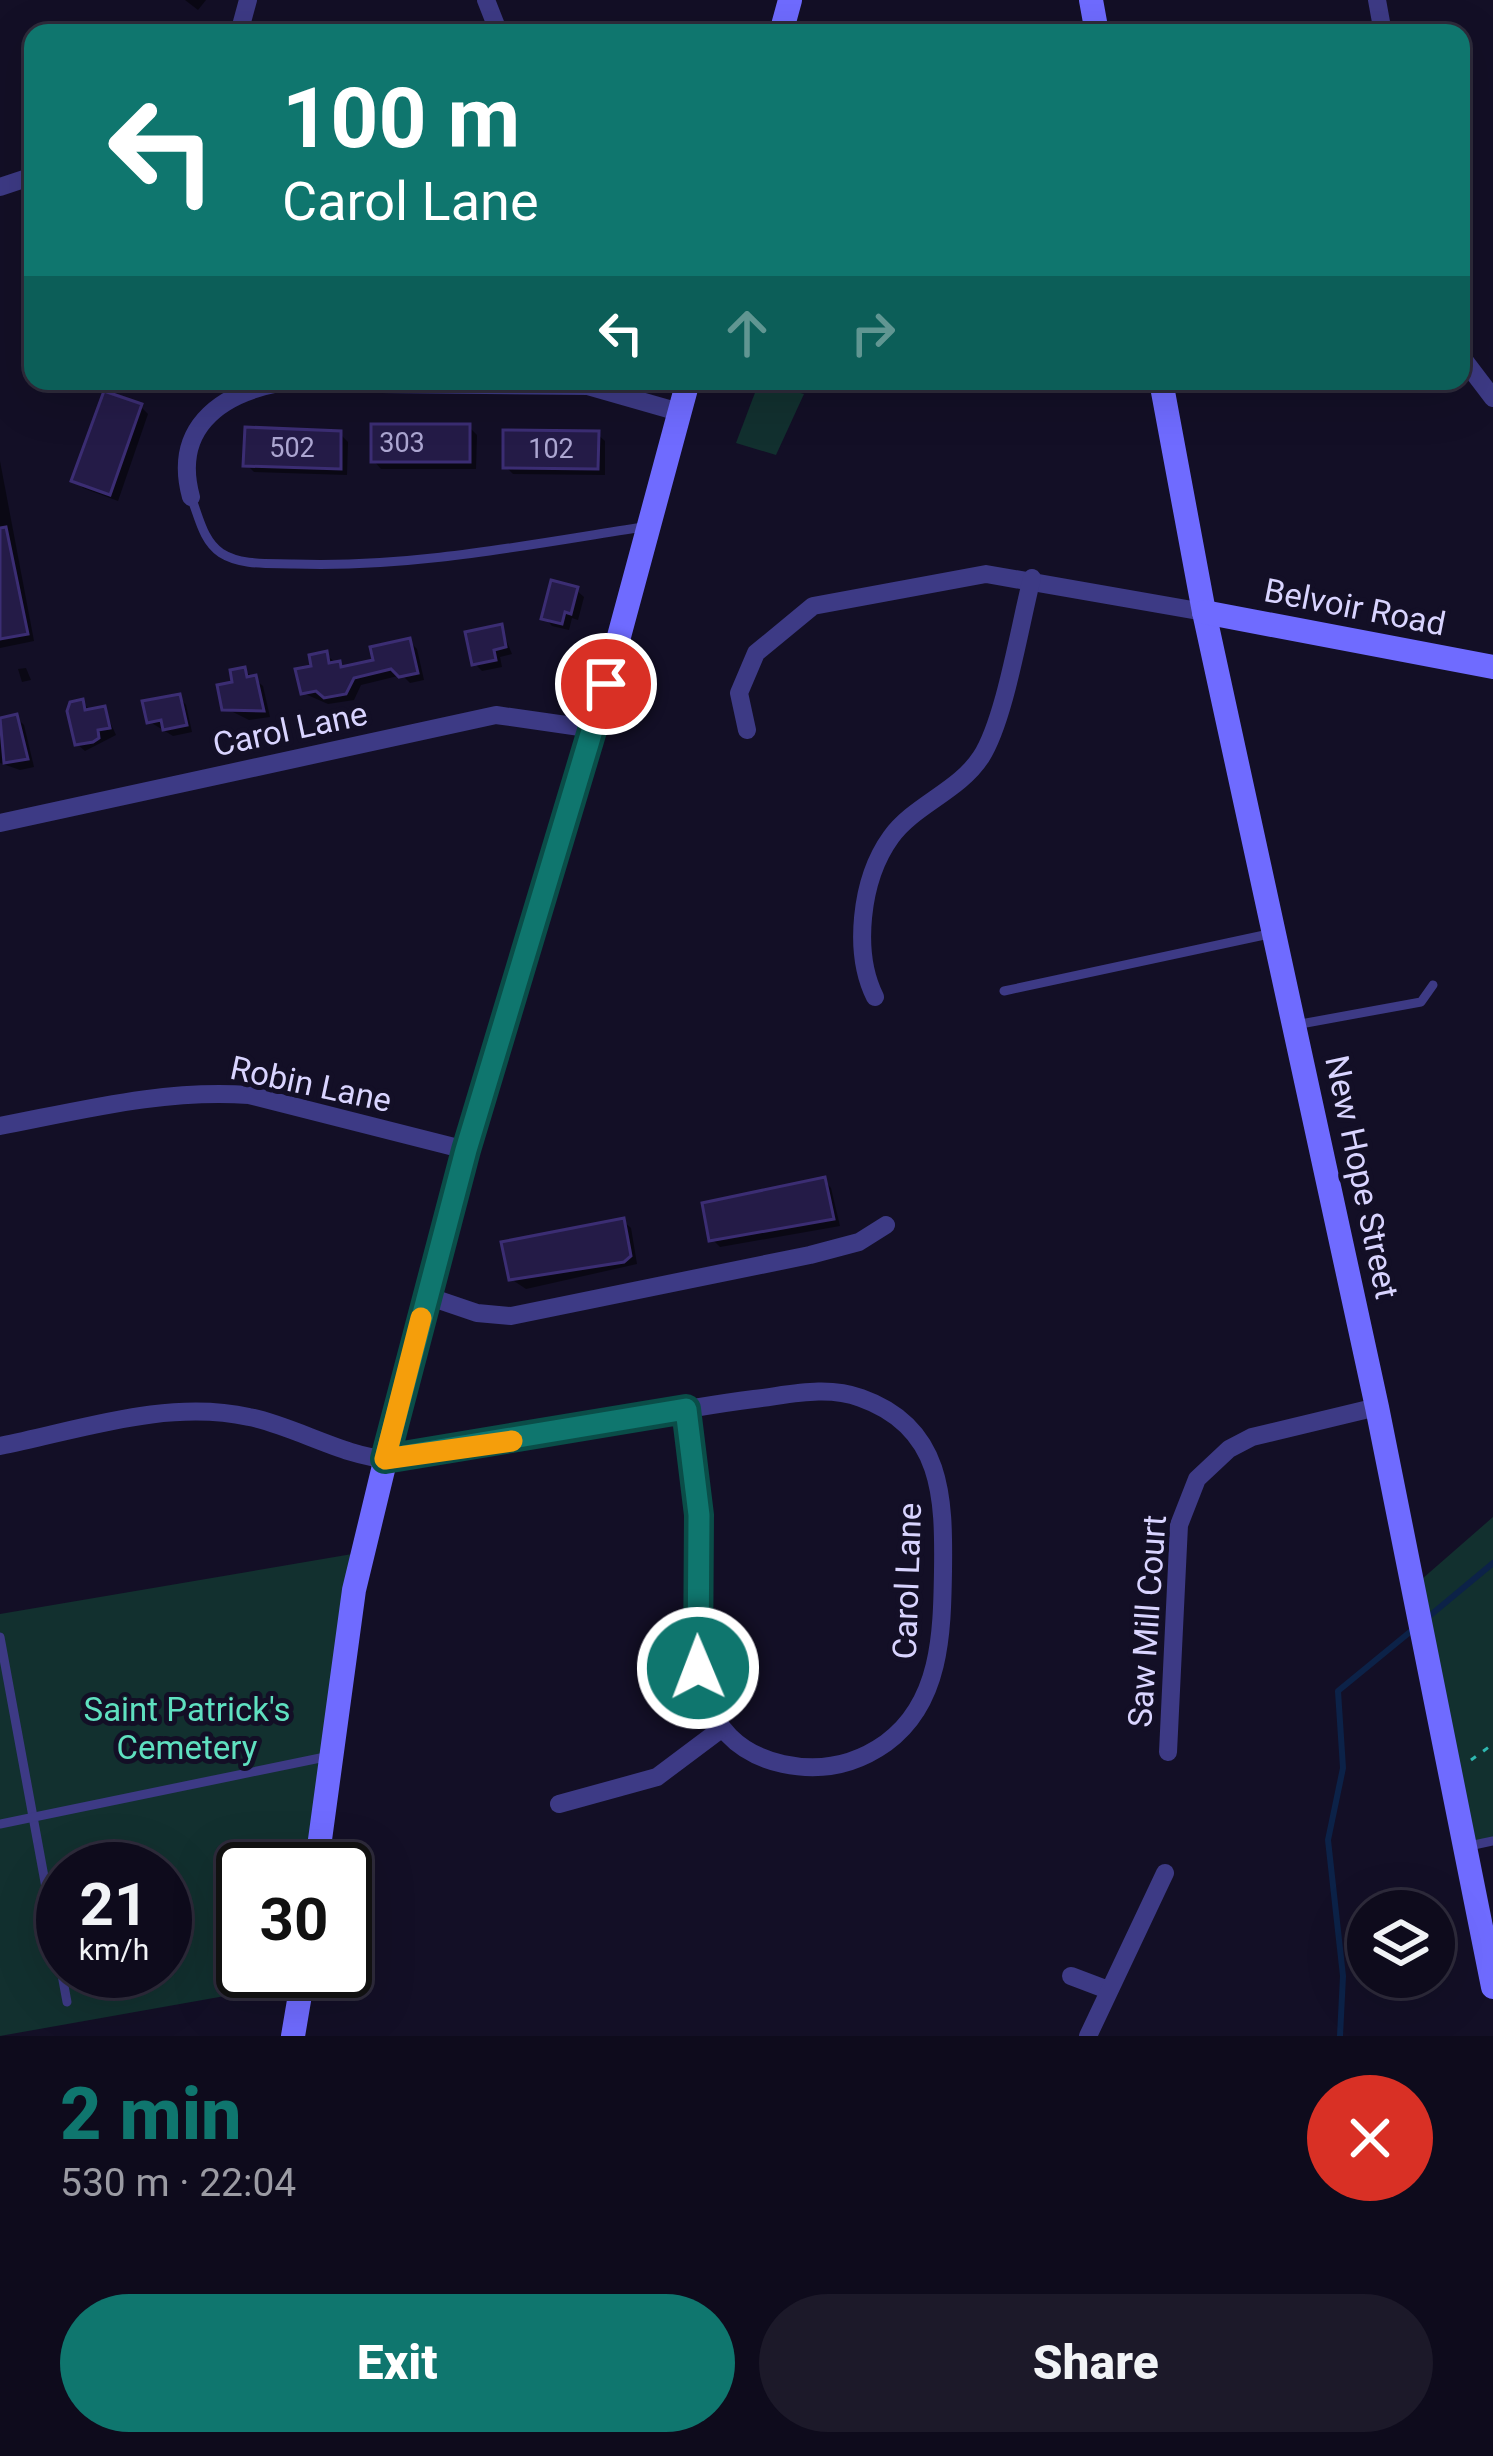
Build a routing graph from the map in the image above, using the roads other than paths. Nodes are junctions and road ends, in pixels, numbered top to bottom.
1 (1470, 368) edge
2 (258, 390) edge
3 (602, 390) edge
4 (685, 390) edge
5 (1163, 390) edge
6 (1493, 398) edge
7 (679, 412) junction
8 (191, 497) joint
9 (648, 526) junction
10 (1032, 578) junction
11 (1204, 612) junction
12 (1493, 667) edge
13 (594, 729) junction
14 (747, 730) dead end
15 (0, 823) edge
16 (1275, 933) junction
17 (1433, 985) dead end
18 (1004, 991) dead end
19 (874, 997) dead end
20 (1295, 1025) junction
21 (0, 1126) edge
22 (466, 1150) junction
23 (886, 1225) dead end
24 (427, 1297) junction
25 (1377, 1407) junction
26 (686, 1409) junction
27 (0, 1446) edge
28 (385, 1459) junction
29 (0, 1637) edge
30 (721, 1729) junction
31 (1168, 1752) dead end
32 (330, 1756) junction
33 (559, 1804) dead end
34 (36, 1817) junction
35 (0, 1824) edge
36 (1493, 1840) edge
37 (319, 1842) edge
38 (1464, 1847) junction
39 (1165, 1873) dead end
40 (1071, 1976) dead end
41 (1493, 1987) edge
42 (1108, 1990) junction
43 (299, 1998) edge
44 (67, 2002) dead end
45 (293, 2036) edge
46 (1088, 2036) edge

1 - 6 street
2 - 8 street
3 - 7 street
4 - 7 street
5 - 11 street, New Hope Street
7 - 9 street
8 - 9 lane
9 - 13 street
10 - 11 street
10 - 14 street
10 - 19 street
11 - 12 street, Belvoir Road
11 - 16 street, New Hope Street
13 - 15 street, Carol Lane
13 - 22 street
16 - 18 lane
16 - 20 street, New Hope Street
17 - 20 lane
20 - 25 street, New Hope Street
21 - 22 street, Robin Lane
22 - 24 street
23 - 24 street
24 - 28 street
25 - 31 street, Saw Mill Court
25 - 38 street, New Hope Street
26 - 28 street, Carol Lane
26 - 30 street
26 - 30 street, Carol Lane
27 - 28 street, Carol Lane
28 - 32 street
29 - 34 lane
30 - 33 street
32 - 34 lane
32 - 37 street
34 - 35 lane
34 - 44 lane
36 - 38 lane
38 - 41 street, New Hope Street
39 - 42 street
40 - 42 street
42 - 46 street
43 - 45 street

